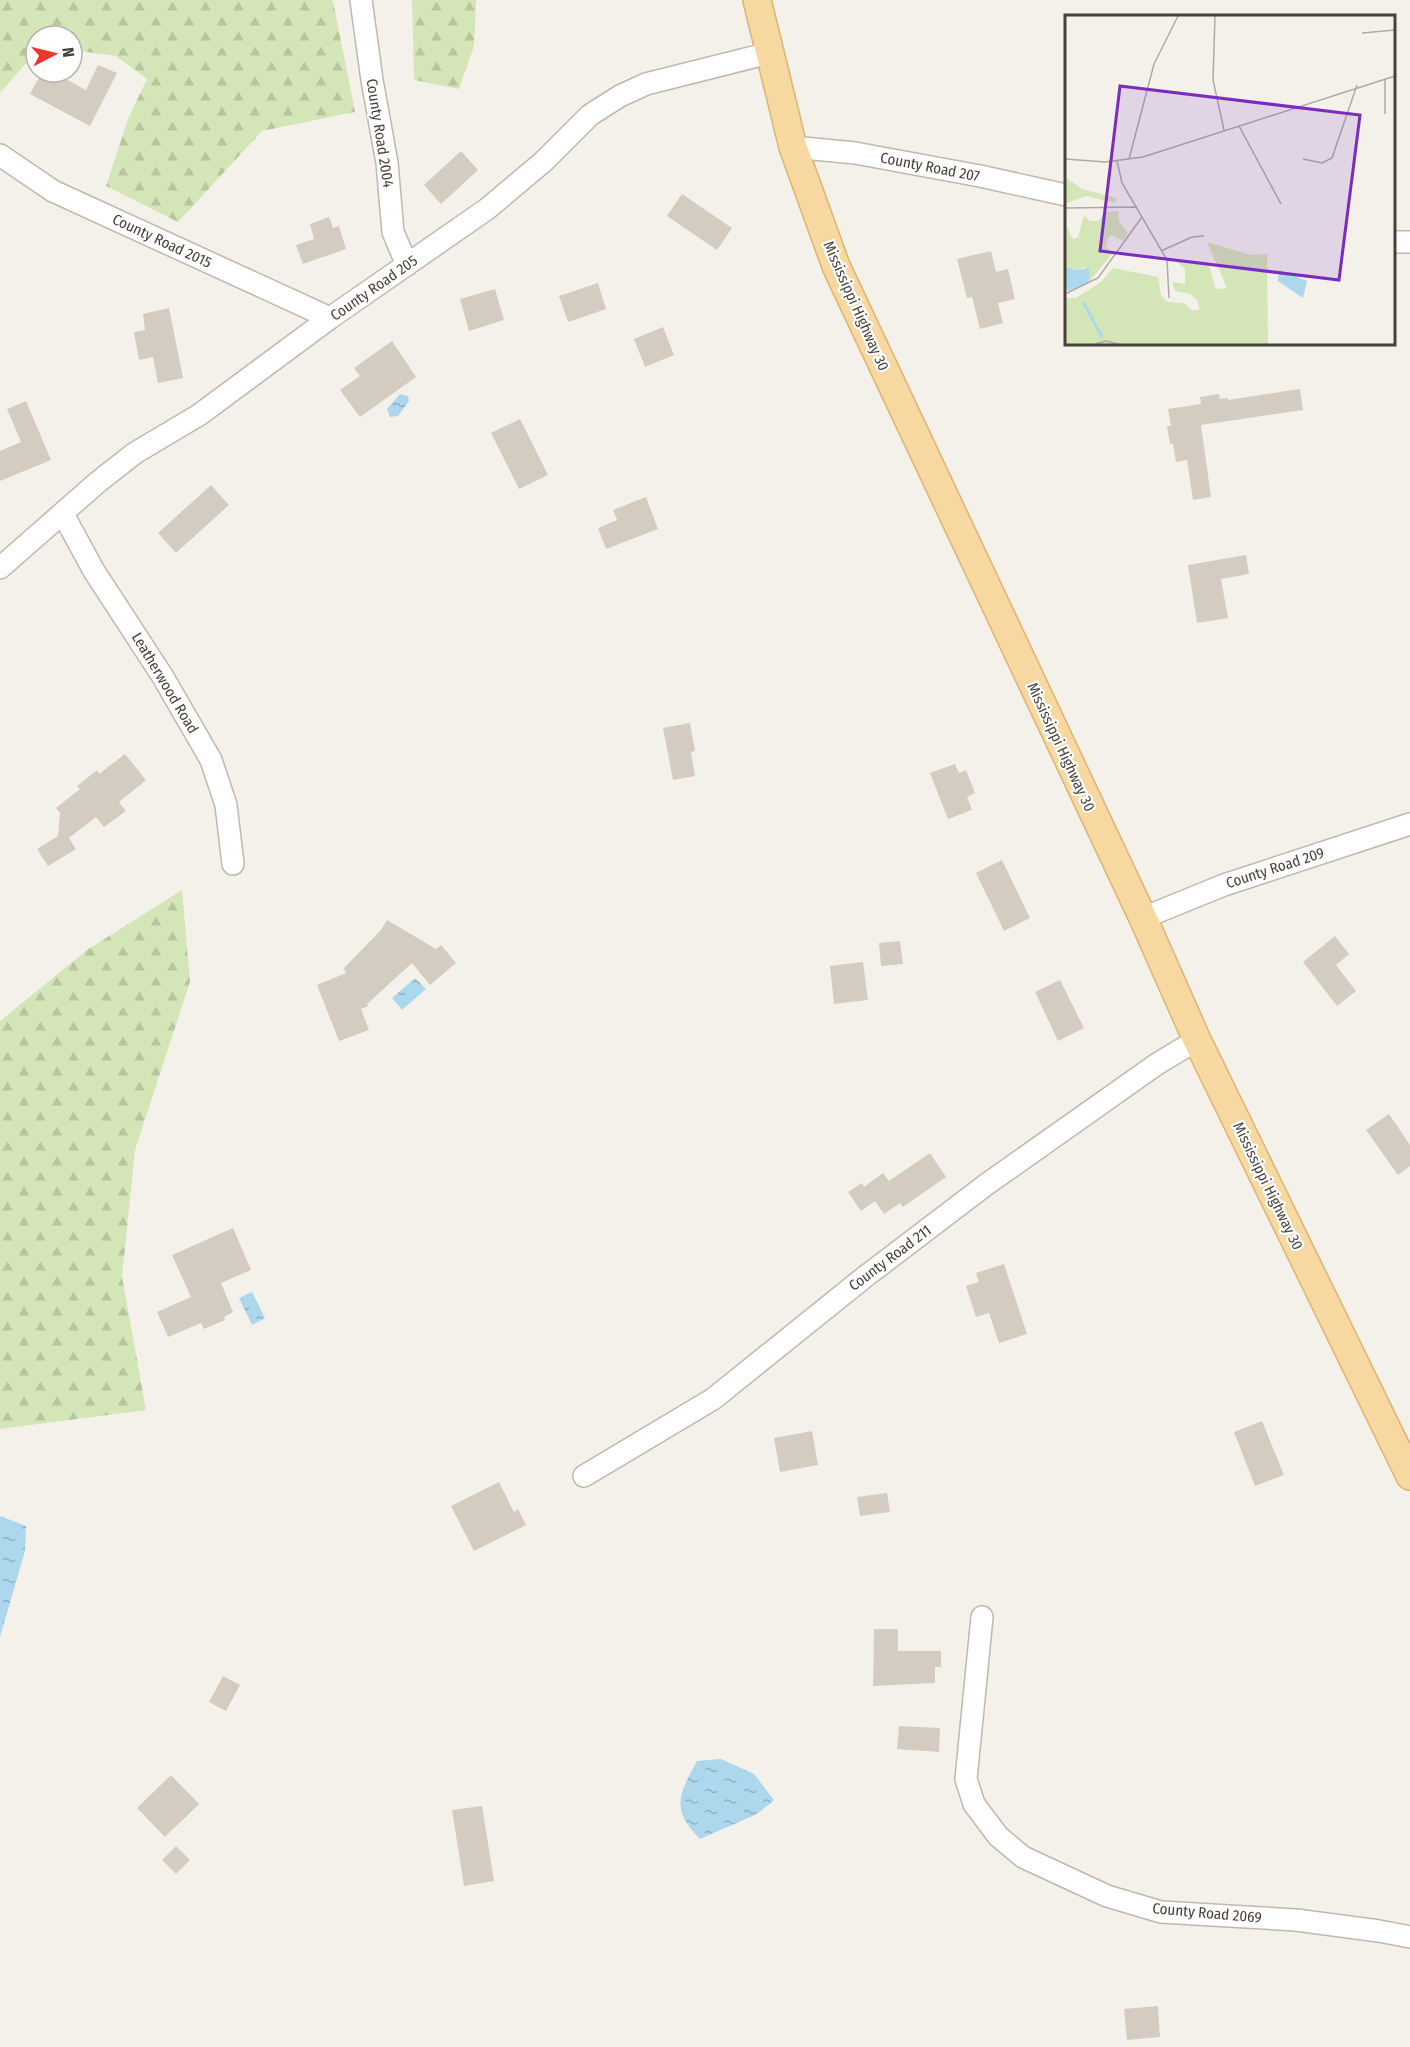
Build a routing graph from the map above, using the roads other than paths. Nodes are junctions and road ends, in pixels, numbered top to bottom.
1 (361, 0) edge
2 (757, 0) edge
3 (769, 53) junction
4 (793, 147) junction
5 (0, 155) edge
6 (1065, 195) edge
7 (407, 265) junction
8 (330, 318) junction
9 (63, 514) junction
10 (0, 568) edge
11 (1410, 824) edge
12 (233, 864) dead end
13 (1143, 918) junction
14 (1197, 1040) junction
15 (584, 1476) dead end
16 (1410, 1476) edge
17 (982, 1617) dead end
18 (1410, 1937) edge

1 - 7 street, County Road 2004
2 - 3 main road, Mississippi Highway 30
3 - 4 main road, Mississippi Highway 30
3 - 7 street, County Road 205
4 - 6 street, County Road 207
4 - 13 main road, Mississippi Highway 30
5 - 8 street, County Road 2015
7 - 8 street, County Road 205
8 - 9 street, County Road 205
9 - 10 street, County Road 205
9 - 12 street, Leatherwood Road
11 - 13 street, County Road 209
13 - 14 main road, Mississippi Highway 30
14 - 15 street, County Road 211
14 - 16 main road, Mississippi Highway 30
17 - 18 street, County Road 2069

